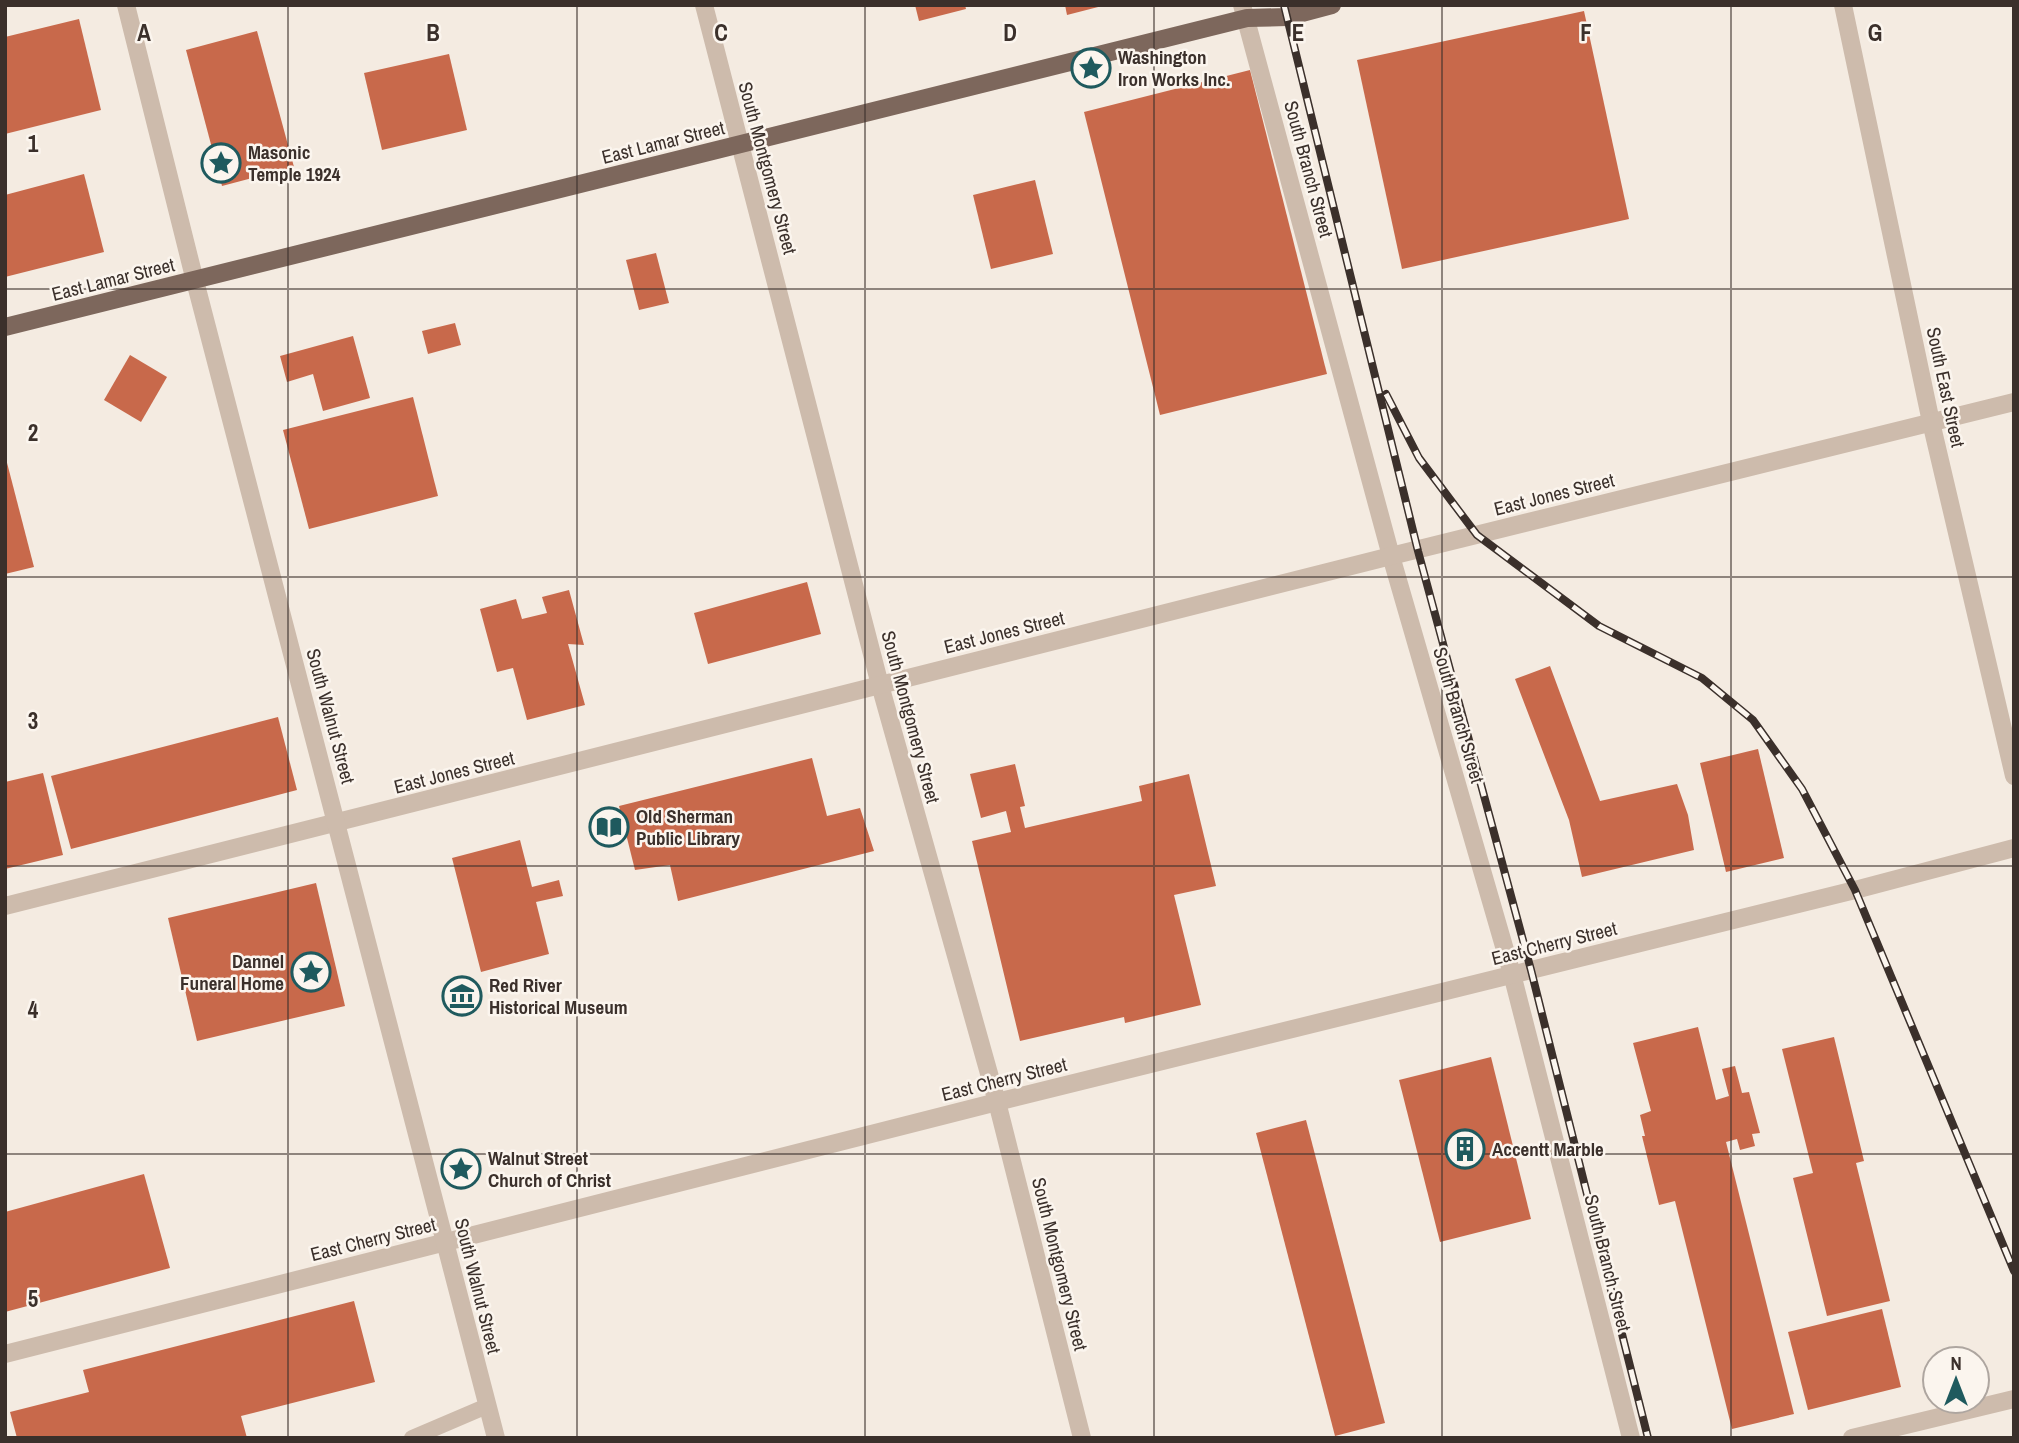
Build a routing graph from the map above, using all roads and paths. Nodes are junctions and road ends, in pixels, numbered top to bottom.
1 (126, 5) edge
2 (704, 5) edge
3 (1332, 5) edge
4 (1843, 5) edge
5 (1244, 12) edge
6 (739, 145) junction
7 (195, 281) junction
8 (5, 327) edge
9 (2014, 402) edge
10 (1931, 422) junction
11 (1391, 556) junction
12 (880, 685) junction
13 (2014, 776) edge
14 (338, 824) junction
15 (2014, 848) edge
16 (5, 906) edge
17 (1512, 974) junction
18 (997, 1102) junction
19 (445, 1242) junction
20 (5, 1354) edge
21 (2014, 1399) edge
22 (487, 1406) junction
23 (412, 1438) edge
24 (496, 1438) edge
25 (1082, 1438) edge
26 (1632, 1438) edge
27 (1852, 1438) edge

1 - 7 street, South Walnut Street
2 - 6 street, South Montgomery Street
3 - 5 main road, East Lamar Street
4 - 10 street, South East Street
5 - 6 main road, East Lamar Street
5 - 11 street, South Branch Street
6 - 7 main road, East Lamar Street
6 - 12 street, South Montgomery Street
7 - 8 main road, East Lamar Street
7 - 14 street, South Walnut Street
9 - 10 street, East Jones Street
10 - 11 street, East Jones Street
10 - 13 street, South East Street
11 - 12 street, East Jones Street
11 - 17 street, South Branch Street
12 - 14 street, East Jones Street
12 - 18 street, South Montgomery Street
14 - 16 street, East Jones Street
14 - 19 street, South Walnut Street
15 - 17 street, East Cherry Street
17 - 18 street, East Cherry Street
17 - 26 street, South Branch Street
18 - 19 street, East Cherry Street
18 - 25 street, South Montgomery Street
19 - 20 street, East Cherry Street
19 - 22 street, South Walnut Street
21 - 27 street
22 - 23 lane
22 - 24 street, South Walnut Street

